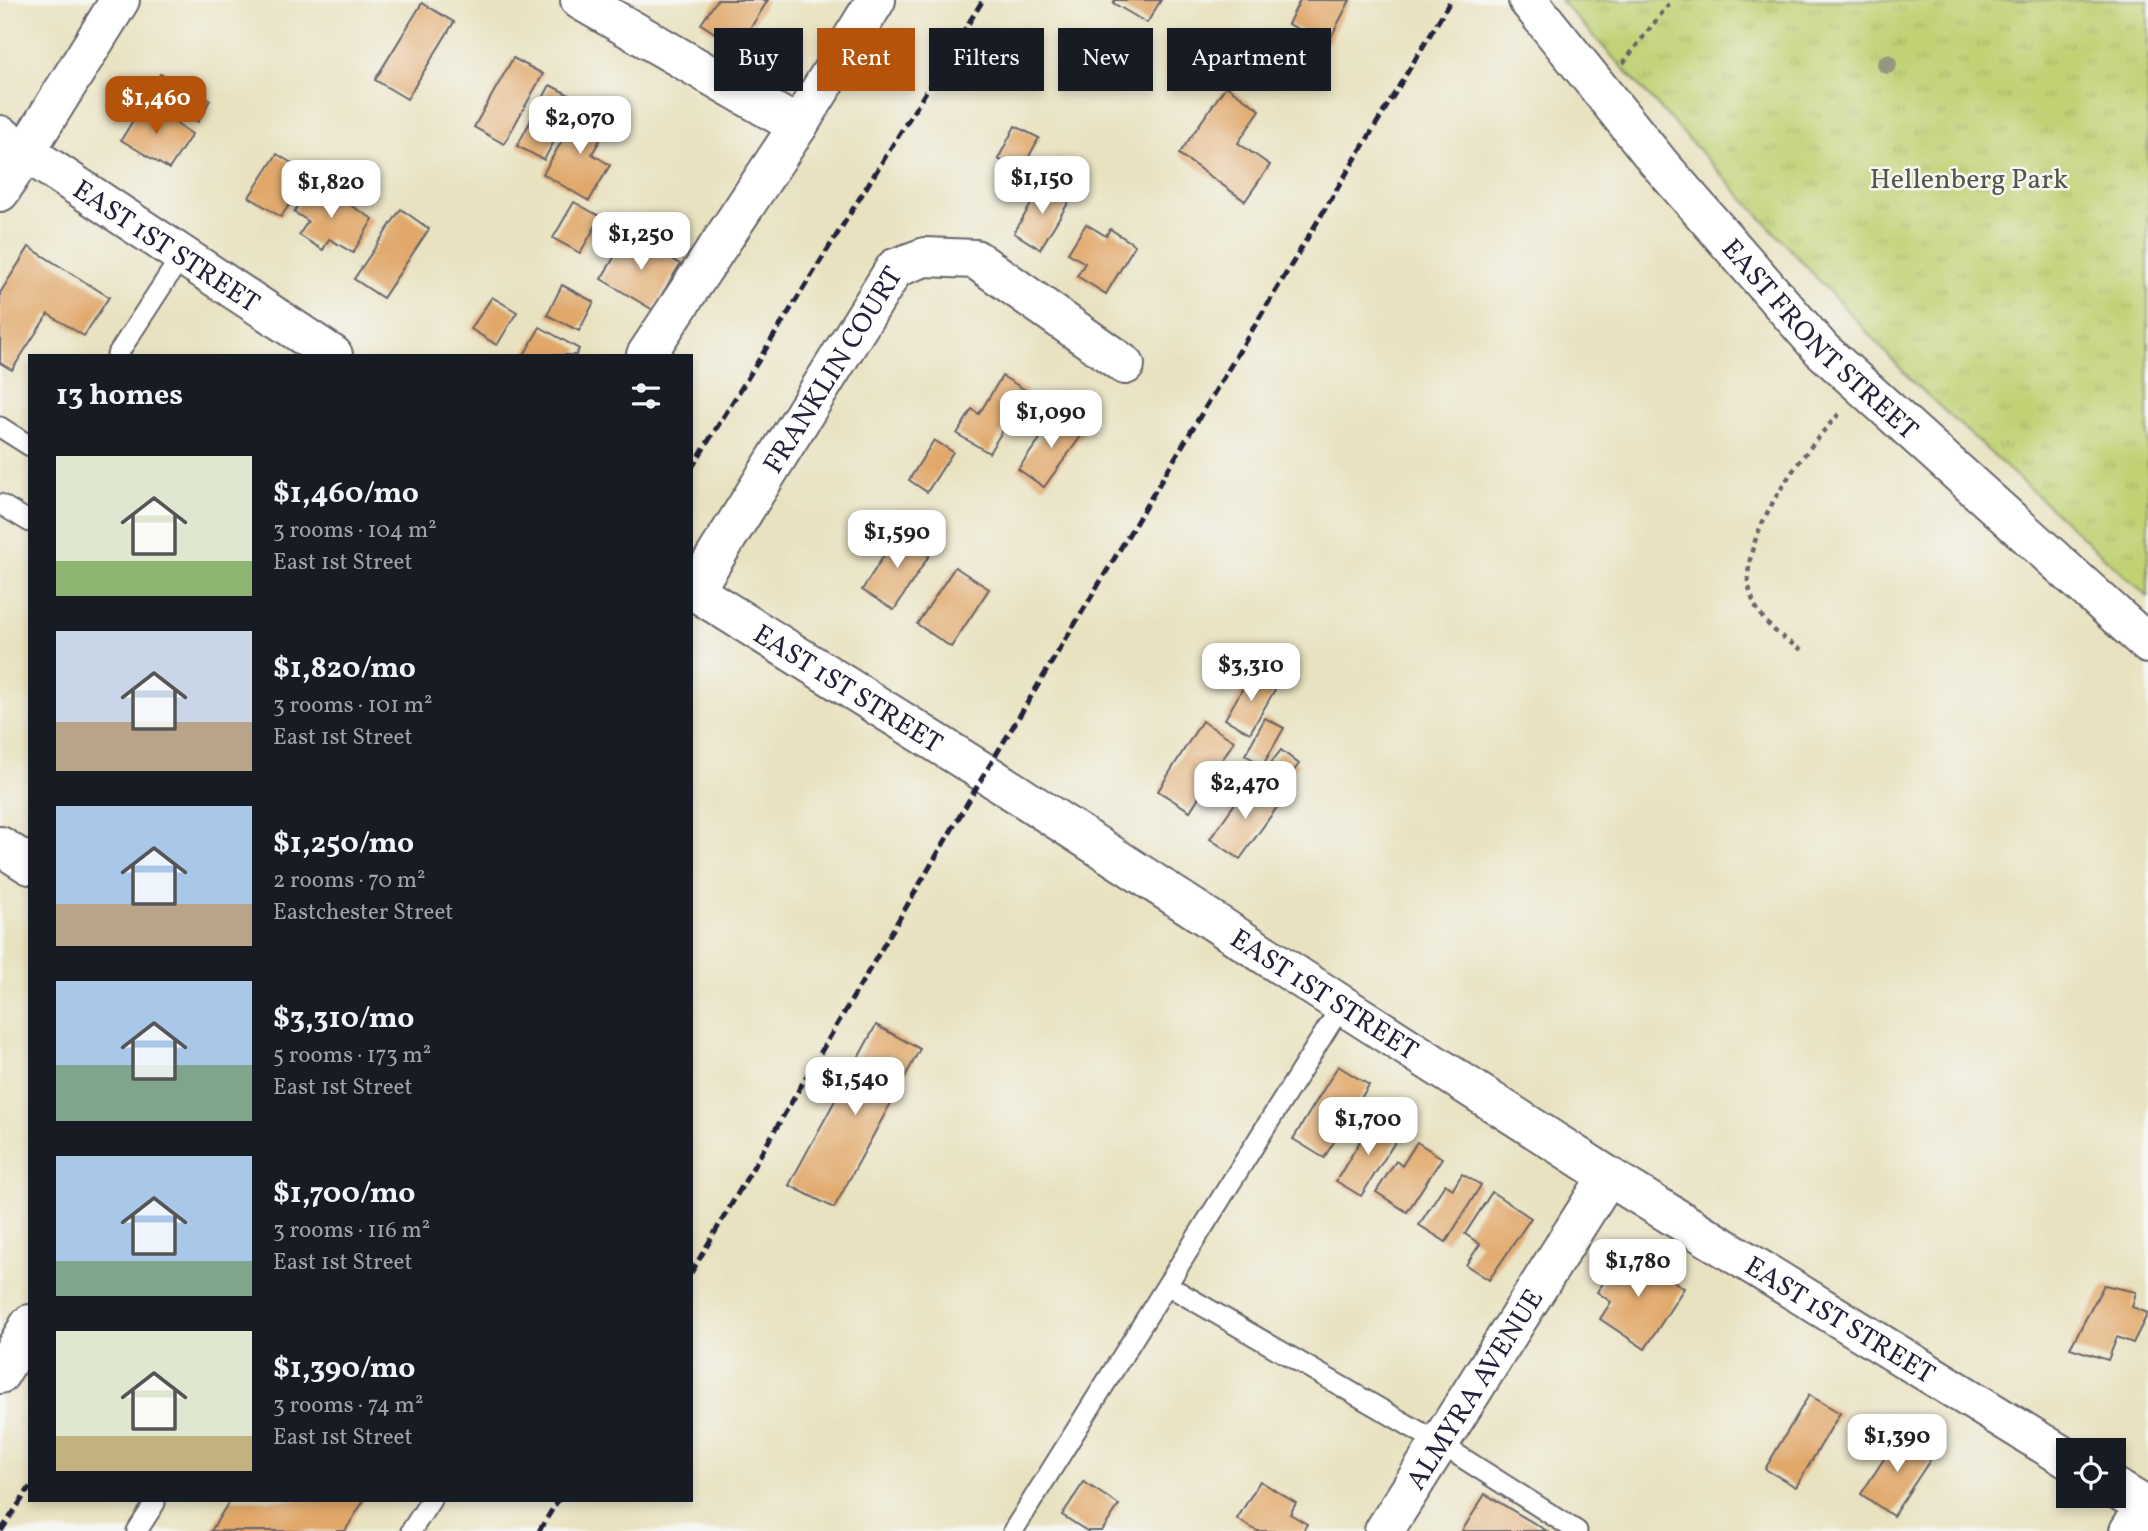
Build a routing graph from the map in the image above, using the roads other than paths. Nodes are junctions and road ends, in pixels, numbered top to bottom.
1 (120, 0) edge
2 (580, 0) edge
3 (876, 0) edge
4 (1528, 0) edge
5 (798, 126) junction
6 (13, 143) edge
7 (0, 192) edge
8 (182, 255) junction
9 (118, 354) edge
10 (331, 354) edge
11 (647, 354) edge
12 (1125, 365) dead end
13 (0, 427) edge
14 (28, 445) edge
15 (0, 504) edge
16 (28, 521) edge
17 (693, 588) edge
18 (693, 591) edge
19 (2148, 644) edge
20 (0, 846) edge
21 (28, 864) edge
22 (1342, 1005) junction
23 (1608, 1176) junction
24 (1167, 1284) junction
25 (28, 1327) edge
26 (0, 1374) edge
27 (1439, 1443) junction
28 (2056, 1452) edge
29 (430, 1502) edge
30 (155, 1503) dead end
31 (137, 1531) edge
32 (411, 1531) edge
33 (1013, 1531) edge
34 (1384, 1531) edge
35 (1577, 1531) edge

1 - 6 street
2 - 5 street
3 - 5 street
4 - 19 street, EAST FRONT STREET
5 - 11 street
6 - 7 street
6 - 8 street, EAST 1ST STREET
8 - 9 lane
8 - 10 street, EAST 1ST STREET
12 - 17 street, FRANKLIN COURT
13 - 14 lane
15 - 16 lane
18 - 22 street, EAST 1ST STREET
20 - 21 street
22 - 23 street, EAST 1ST STREET
22 - 24 lane
23 - 27 street, ALMYRA AVENUE
23 - 28 street, EAST 1ST STREET
24 - 27 lane
24 - 33 lane
25 - 26 street
27 - 34 street, ALMYRA AVENUE
27 - 35 lane
29 - 32 lane
30 - 31 lane

